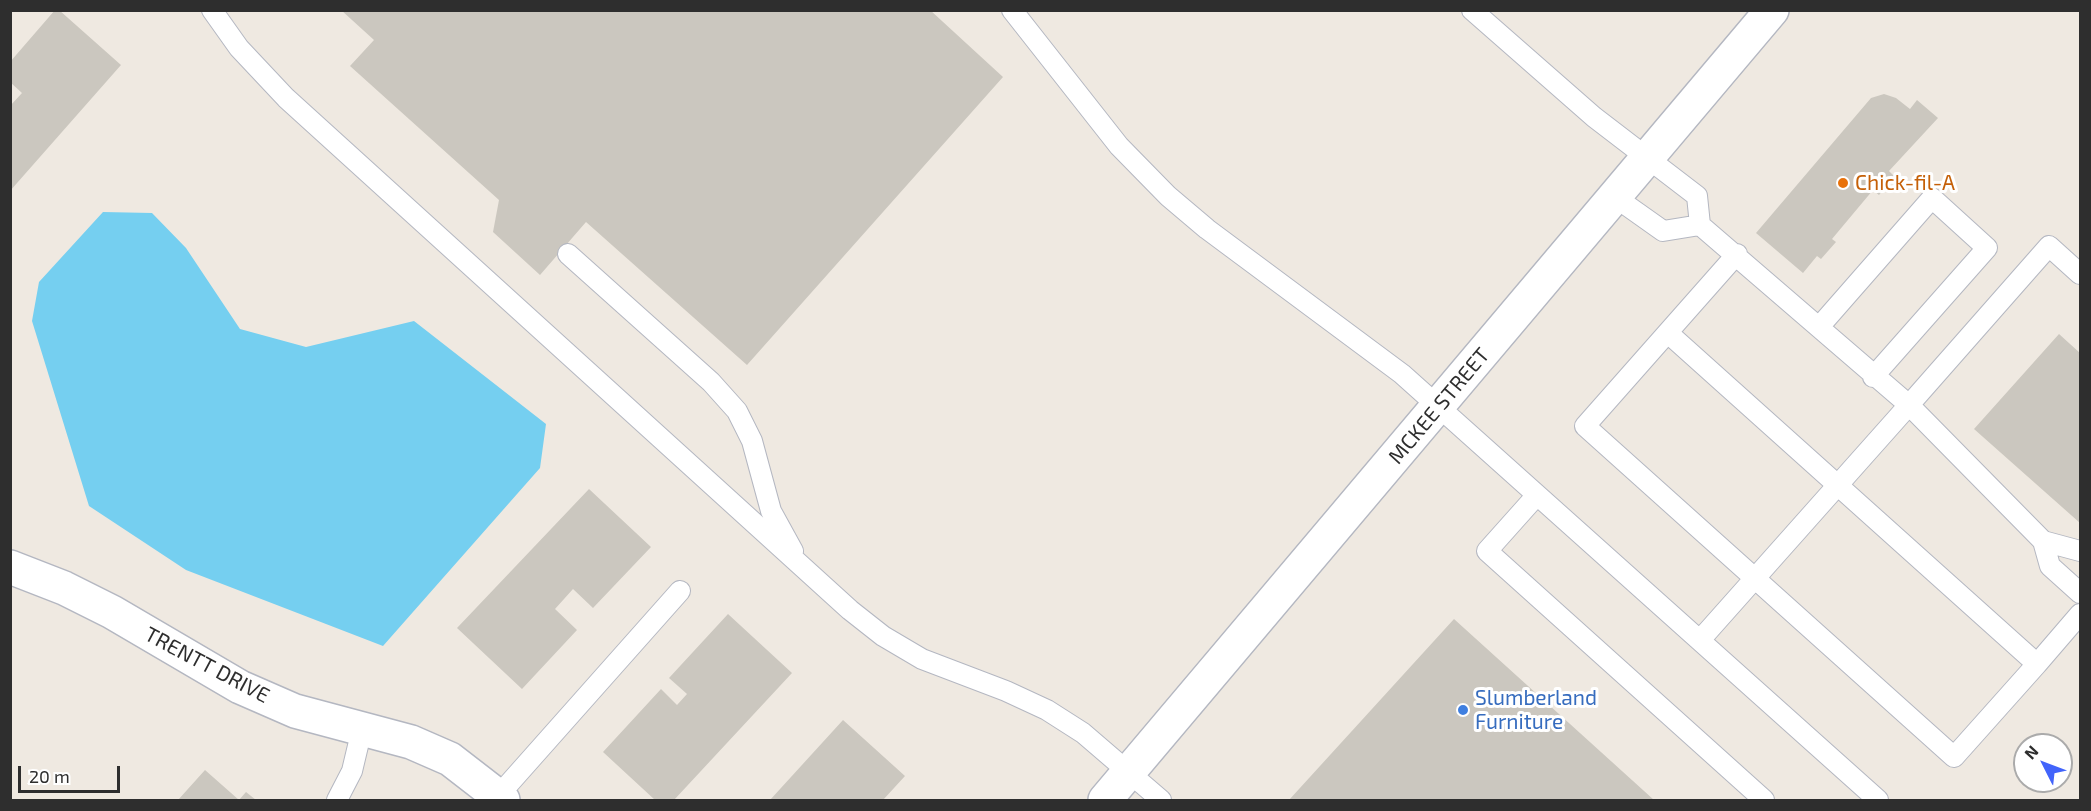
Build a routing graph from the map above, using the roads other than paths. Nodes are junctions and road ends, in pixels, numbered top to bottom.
1 (212, 10) edge
2 (1012, 10) edge
3 (1472, 10) edge
4 (1772, 10) edge
5 (1647, 158) junction
6 (1615, 197) junction
7 (1700, 225) junction
8 (568, 254) dead end
9 (1737, 255) junction
10 (2080, 274) edge
11 (1818, 327) junction
12 (1668, 333) junction
13 (1873, 377) junction
14 (1909, 405) junction
15 (1439, 406) junction
16 (1838, 485) junction
17 (1538, 495) junction
18 (2043, 541) junction
19 (2080, 551) edge
20 (10, 567) edge
21 (811, 575) junction
22 (1755, 578) junction
23 (680, 591) dead end
24 (2080, 593) edge
25 (2080, 614) edge
26 (1700, 640) junction
27 (2037, 664) junction
28 (362, 729) junction
29 (1130, 773) junction
30 (500, 798) edge
31 (337, 801) edge
32 (1105, 801) edge
33 (1161, 801) edge
34 (1764, 801) edge
35 (1878, 801) edge

1 - 21 lane
2 - 15 lane
3 - 5 lane
4 - 5 street, MCKEE STREET
5 - 6 street, MCKEE STREET
5 - 7 lane
6 - 7 lane
6 - 15 street, MCKEE STREET
7 - 9 lane
8 - 21 lane
9 - 11 lane
9 - 12 lane
10 - 14 lane
11 - 13 lane
11 - 13 lane
12 - 16 lane
12 - 22 lane
13 - 14 lane
14 - 16 lane
14 - 18 lane
15 - 17 lane
15 - 29 street, MCKEE STREET
16 - 22 lane
16 - 27 lane
17 - 26 lane
17 - 34 lane
18 - 19 lane
18 - 24 lane
20 - 28 street, TRENTT DRIVE
21 - 29 lane
22 - 26 lane
22 - 27 lane
23 - 30 lane
25 - 27 lane
26 - 35 lane
28 - 30 street, TRENTT DRIVE
28 - 31 lane
29 - 32 street, MCKEE STREET
29 - 33 lane

